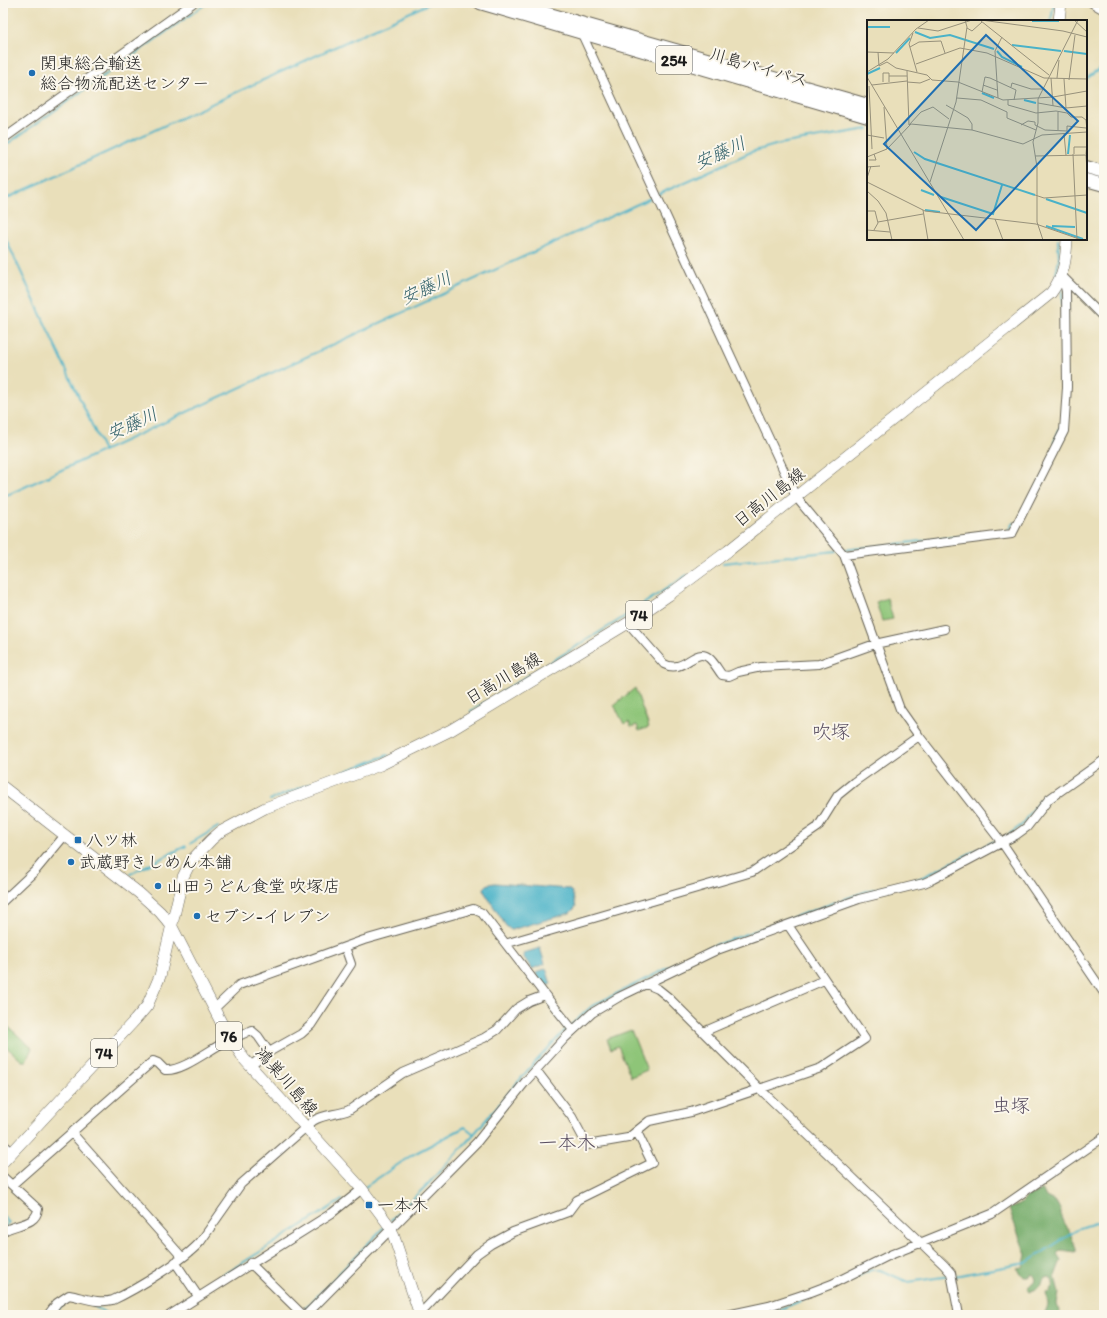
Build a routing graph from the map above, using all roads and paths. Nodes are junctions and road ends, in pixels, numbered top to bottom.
1 (193, 3) edge
2 (480, 3) edge
3 (511, 3) edge
4 (1061, 3) edge
5 (1092, 3) edge
6 (1104, 10) edge
7 (1059, 20) edge
8 (582, 32) junction
9 (867, 105) edge
10 (867, 116) edge
11 (3, 139) edge
12 (1087, 167) edge
13 (1104, 172) edge
14 (1087, 180) edge
15 (1104, 185) edge
16 (1067, 240) edge
17 (1062, 276) junction
18 (1104, 318) edge
19 (796, 497) junction
20 (844, 555) junction
21 (628, 623) junction
22 (944, 629) dead end
23 (875, 644) junction
24 (919, 736) junction
25 (1104, 760) edge
26 (3, 787) edge
27 (65, 835) junction
28 (1003, 844) junction
29 (3, 901) edge
30 (171, 925) junction
31 (788, 925) junction
32 (505, 943) junction
33 (344, 947) junction
34 (824, 980) junction
35 (646, 984) junction
36 (1104, 994) edge
37 (545, 995) junction
38 (214, 1009) junction
39 (573, 1030) junction
40 (703, 1032) junction
41 (231, 1040) junction
42 (269, 1052) junction
43 (250, 1066) junction
44 (536, 1070) junction
45 (761, 1090) junction
46 (306, 1128) junction
47 (637, 1132) junction
48 (72, 1133) junction
49 (1104, 1137) edge
50 (3, 1144) edge
51 (12, 1152) junction
52 (3, 1162) edge
53 (3, 1177) edge
54 (12, 1185) junction
55 (362, 1189) junction
56 (391, 1228) junction
57 (3, 1232) edge
58 (921, 1242) junction
59 (182, 1257) junction
60 (175, 1262) junction
61 (250, 1263) junction
62 (198, 1296) junction
63 (420, 1314) edge
64 (48, 1315) edge
65 (170, 1315) edge
66 (303, 1315) edge
67 (306, 1315) edge
68 (727, 1315) edge
69 (959, 1315) edge

1 - 11 street
2 - 8 highway, 川島バイパス / 254
3 - 9 highway, 川島バイパス / 254
4 - 7 main road
5 - 6 street
8 - 10 highway, 川島バイパス / 254
8 - 19 street
12 - 13 highway
14 - 15 highway
16 - 17 main road, 日高川島線 / 74
17 - 18 street
17 - 19 main road, 日高川島線 / 74
17 - 20 street
19 - 20 street
19 - 21 main road, 日高川島線 / 74
20 - 23 street
21 - 23 street
21 - 30 main road, 日高川島線 / 74
22 - 23 street
23 - 24 street
24 - 28 street
24 - 32 street
25 - 28 street
26 - 27 main road, 鴻巣川島線 / 76
27 - 29 street
27 - 30 main road, 鴻巣川島線 / 76
28 - 31 street
28 - 36 street
30 - 38 main road, 鴻巣川島線 / 76
30 - 51 main road, 日高川島線 / 74
31 - 34 street
31 - 35 street
32 - 33 street
32 - 37 street
33 - 38 street
33 - 42 street
34 - 40 street
34 - 45 street
35 - 39 street
35 - 40 street
37 - 39 street
37 - 46 street
38 - 41 main road, 鴻巣川島線 / 76
39 - 44 street
40 - 45 street
41 - 42 street
41 - 43 main road, 鴻巣川島線 / 76
41 - 48 street
42 - 43 street
43 - 46 main road, 鴻巣川島線 / 76
44 - 47 street
44 - 56 street
45 - 47 street
45 - 58 street
46 - 55 main road, 鴻巣川島線 / 76
46 - 59 street
47 - 63 street
48 - 54 street
48 - 59 street
49 - 58 street
50 - 51 street
51 - 52 main road, 日高川島線 / 74
53 - 54 street
54 - 57 street
55 - 56 main road, 鴻巣川島線 / 76
55 - 61 street
56 - 63 main road, 鴻巣川島線 / 76
56 - 67 street
58 - 68 street
58 - 69 street
59 - 60 street
60 - 62 street
60 - 64 street
61 - 62 street
61 - 66 street
62 - 65 street

